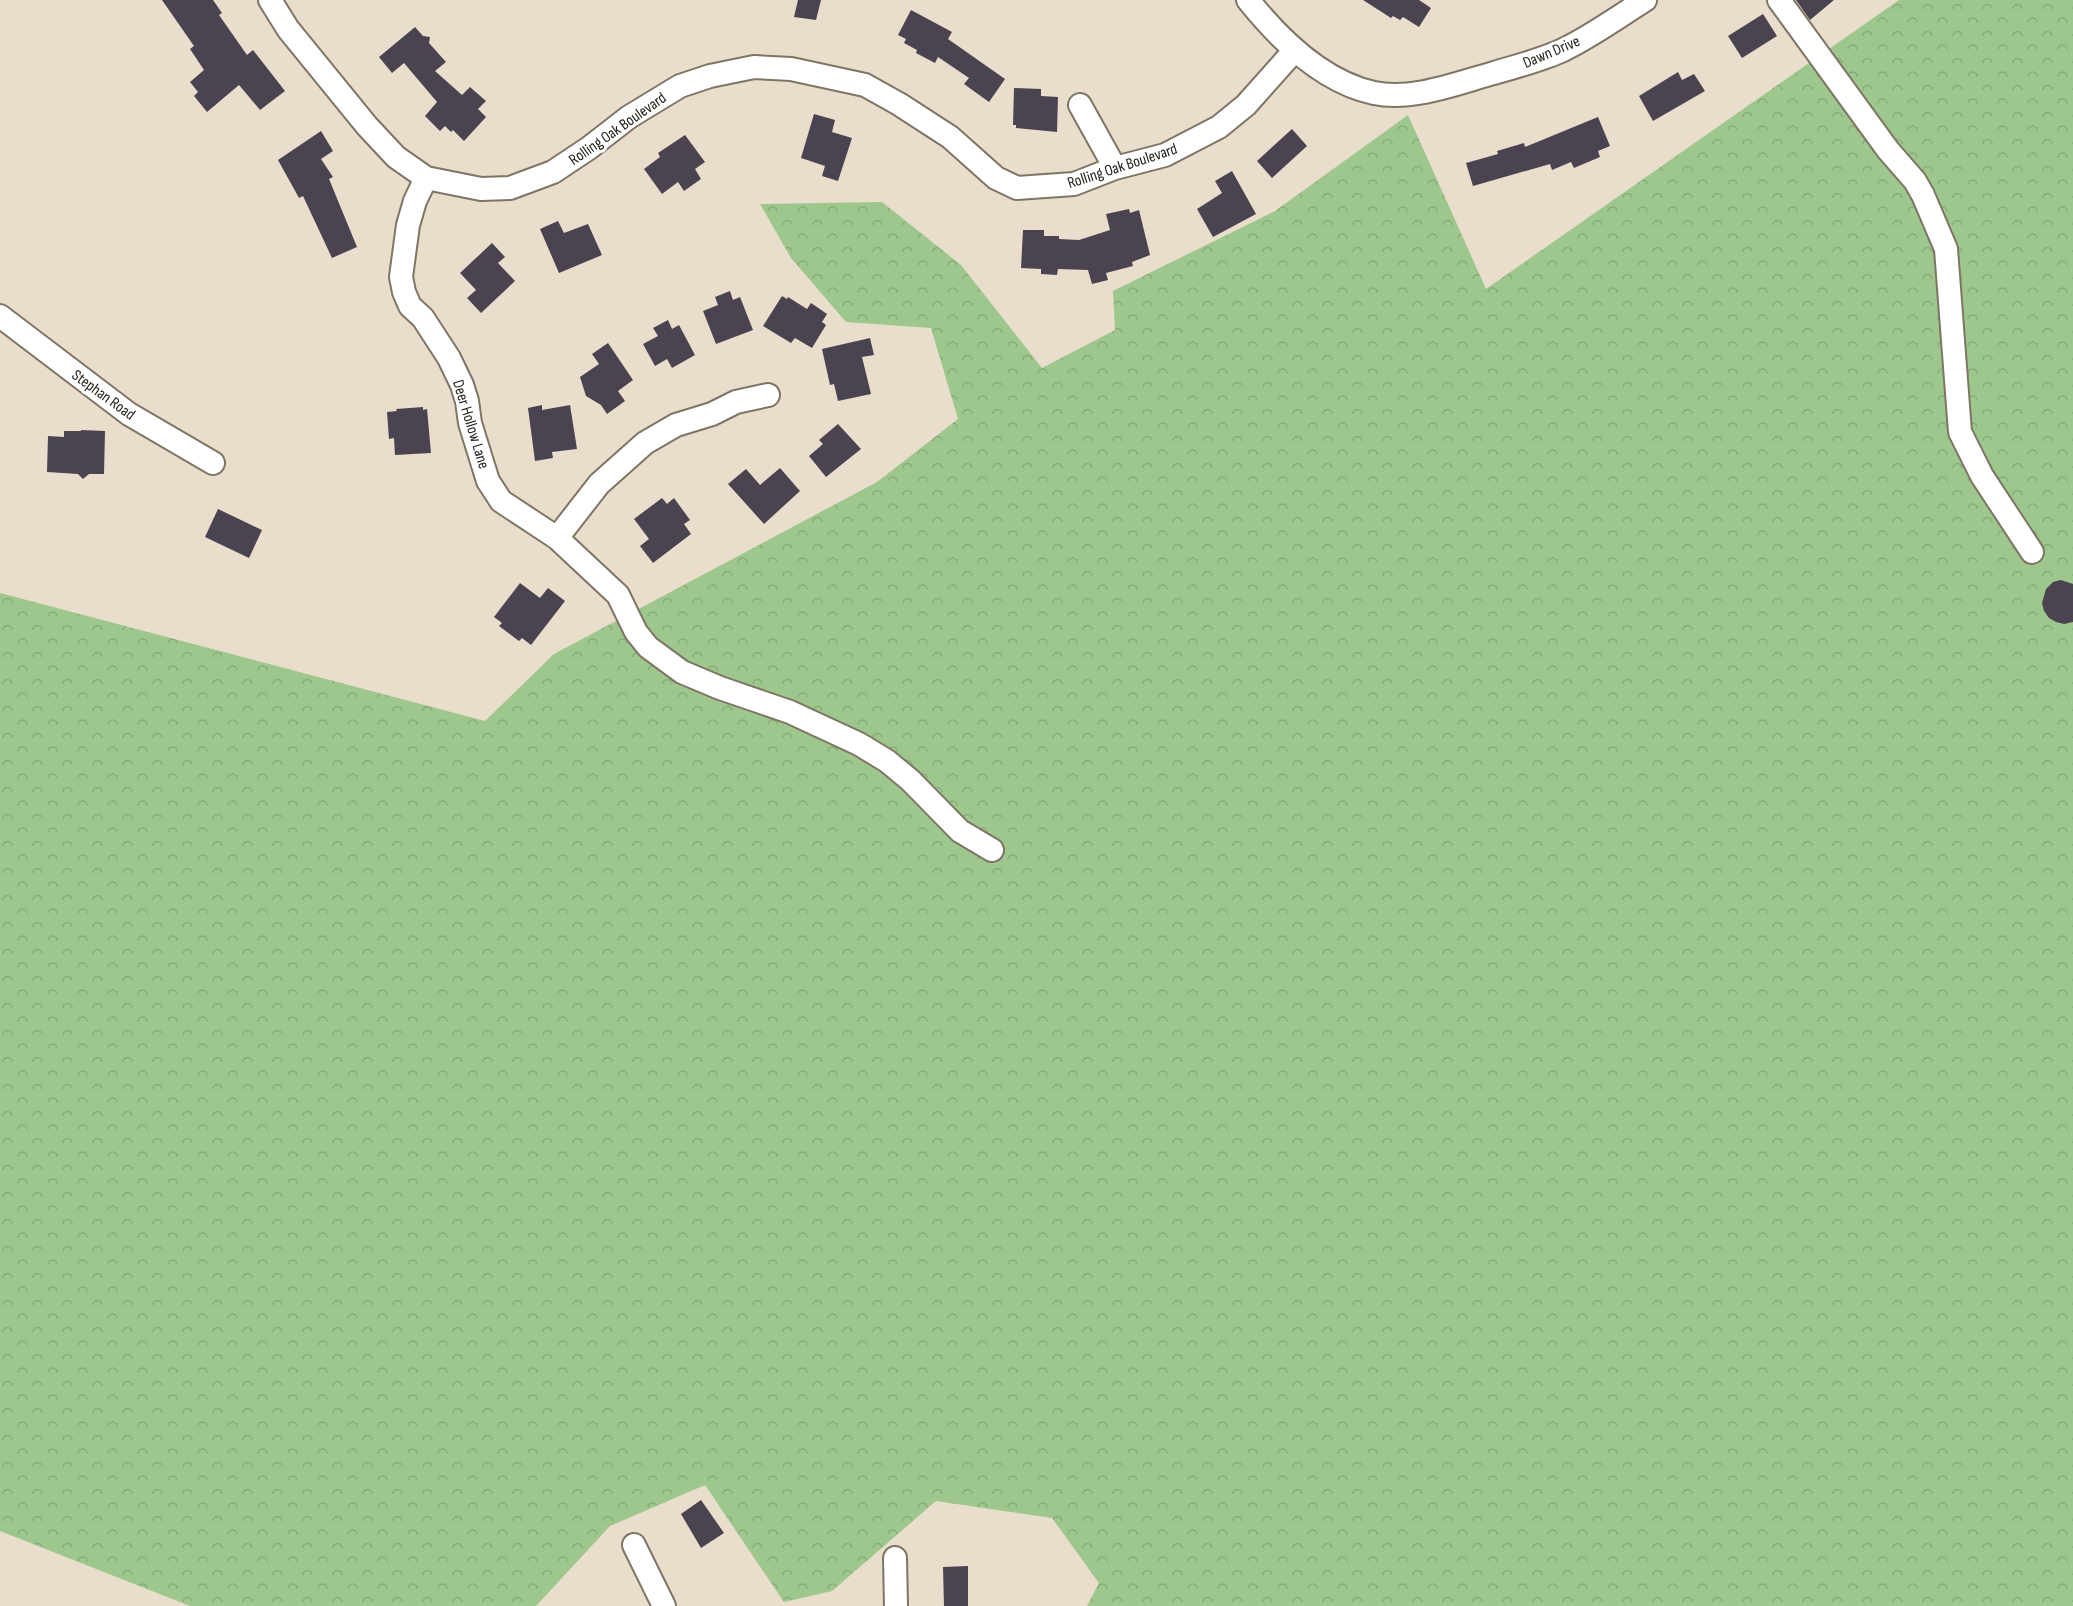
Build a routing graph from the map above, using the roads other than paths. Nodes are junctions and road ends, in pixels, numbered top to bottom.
1 (270, 0) edge
2 (1248, 0) edge
3 (1645, 0) edge
4 (1779, 0) edge
5 (1295, 50) junction
6 (1080, 105) dead end
7 (1115, 168) junction
8 (426, 178) junction
9 (0, 316) edge
10 (768, 395) dead end
11 (213, 463) dead end
12 (557, 538) junction
13 (2032, 552) dead end
14 (992, 850) dead end
15 (634, 1545) dead end
16 (895, 1558) dead end
17 (664, 1606) edge
18 (897, 1606) edge

1 - 8 street, Rolling Oak Boulevard
2 - 5 street, Dawn Drive
3 - 5 street, Dawn Drive
4 - 13 street
5 - 7 street, Rolling Oak Boulevard
6 - 7 street
7 - 8 street, Rolling Oak Boulevard
8 - 12 street, Deer Hollow Lane
9 - 11 street, Stephan Road
10 - 12 street
12 - 14 street, Deer Hollow Lane
15 - 17 street
16 - 18 street

